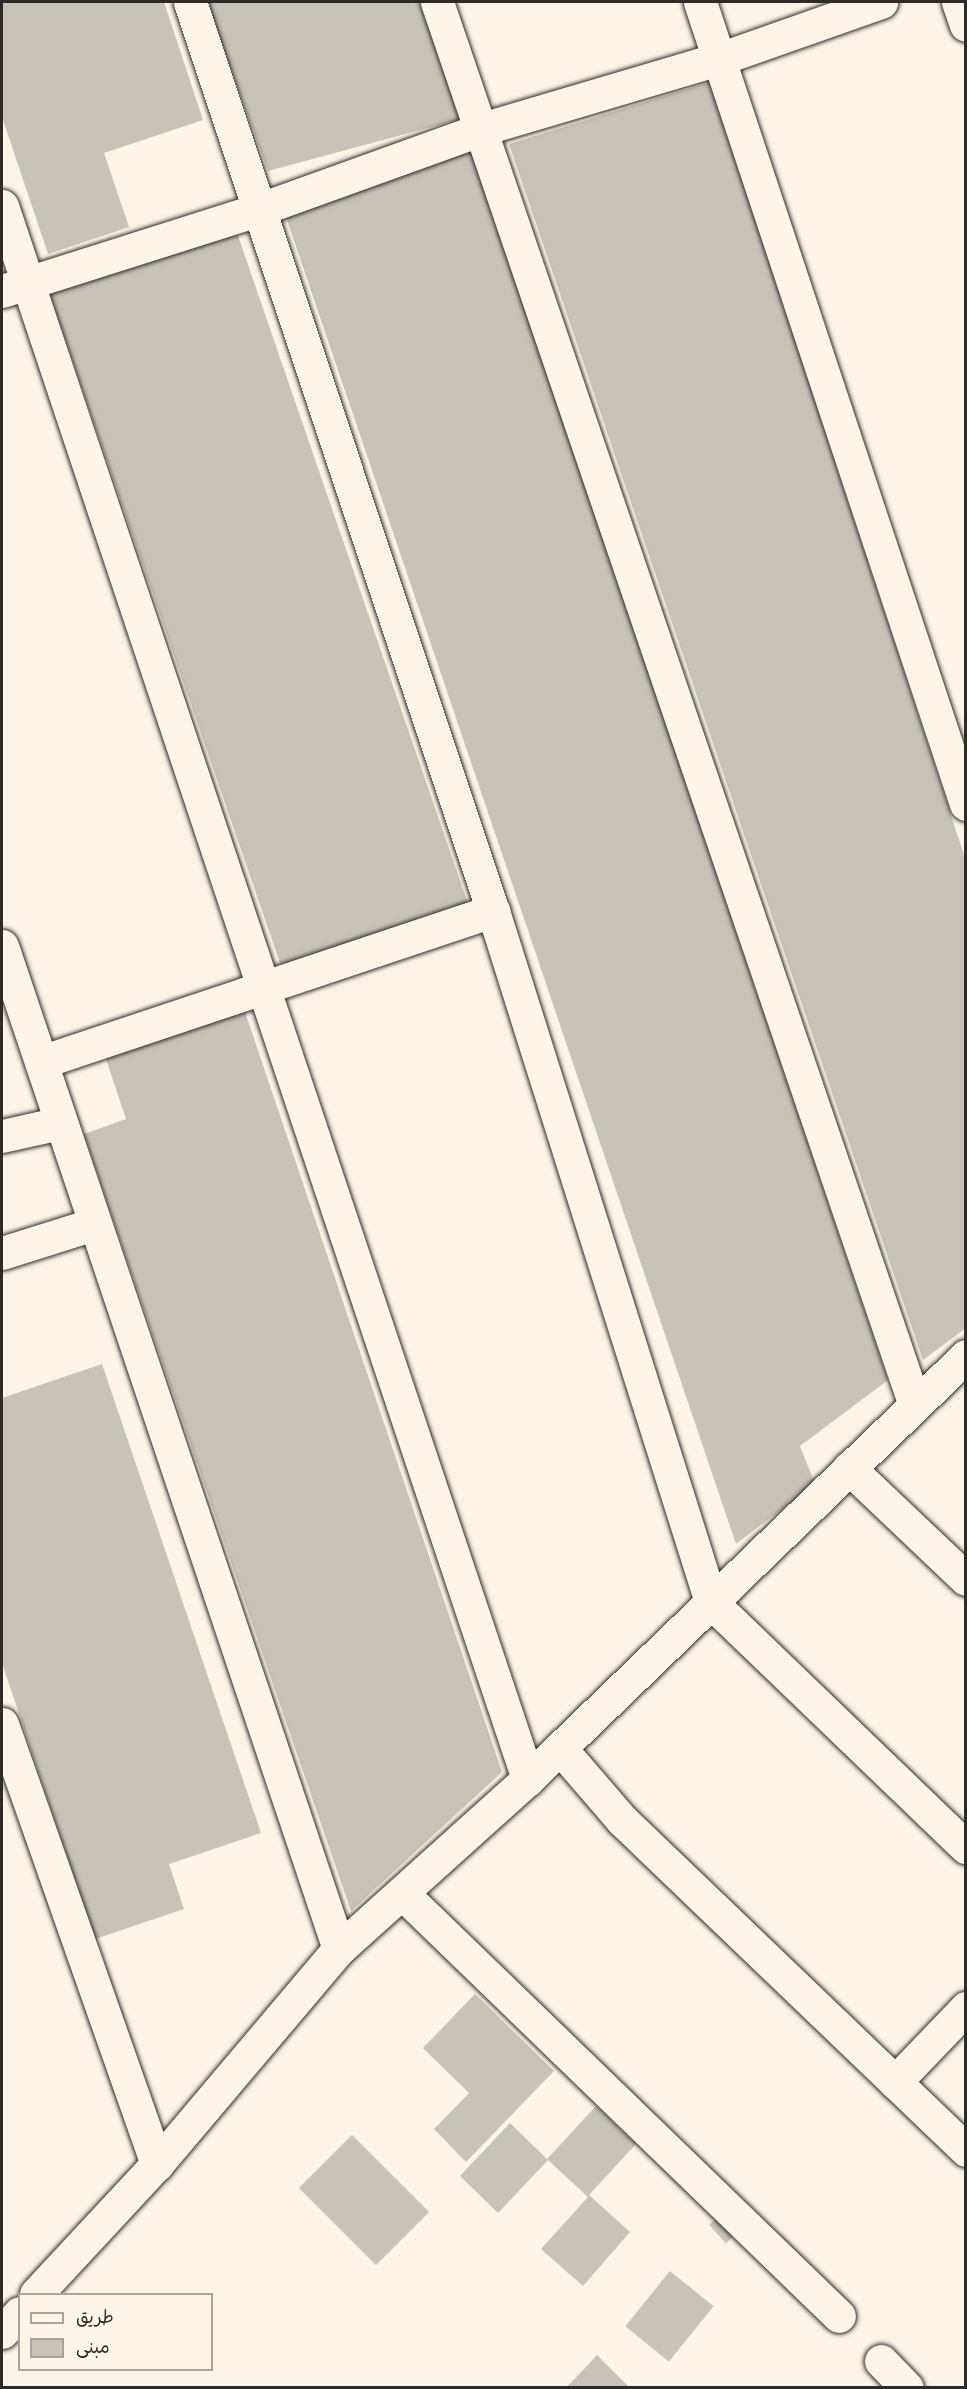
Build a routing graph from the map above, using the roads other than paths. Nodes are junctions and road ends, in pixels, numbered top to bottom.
1 (190, 2) edge
2 (437, 2) edge
3 (700, 2) edge
4 (880, 2) edge
5 (958, 2) edge
6 (966, 25) edge
7 (720, 59) junction
8 (482, 129) junction
9 (2, 206) edge
10 (263, 207) junction
11 (15, 287) edge
12 (966, 804) edge
13 (493, 911) junction
14 (2, 946) edge
15 (264, 985) junction
16 (41, 1062) junction
17 (60, 1123) junction
18 (2, 1136) edge
19 (94, 1224) junction
20 (2, 1253) edge
21 (966, 1356) edge
22 (915, 1405) junction
23 (849, 1468) junction
24 (966, 1579) edge
25 (711, 1602) junction
26 (2, 1724) edge
27 (560, 1748) junction
28 (528, 1779) junction
29 (966, 1847) edge
30 (402, 1893) junction
31 (339, 1949) junction
32 (966, 2008) edge
33 (895, 2082) junction
34 (966, 2150) edge
35 (157, 2163) junction
36 (38, 2293) edge
37 (18, 2315) edge
38 (839, 2316) dead end
39 (2, 2332) edge
40 (881, 2361) dead end
41 (907, 2388) edge

1 - 10 street
2 - 8 street
3 - 7 street
4 - 7 street
5 - 6 street
7 - 8 street
7 - 12 street
8 - 10 street
8 - 22 street
9 - 11 street
10 - 11 street
10 - 13 street
11 - 15 street
13 - 15 street
13 - 25 street
14 - 16 street
15 - 16 street
15 - 28 street
16 - 17 street
17 - 18 street
17 - 19 street
19 - 20 street
19 - 31 street
21 - 22 street
22 - 23 street
23 - 24 street
23 - 25 street
25 - 27 street
25 - 29 street
26 - 35 street
27 - 28 street
27 - 33 street
28 - 30 street
30 - 31 street
30 - 38 street
31 - 35 street
32 - 33 street
33 - 34 street
35 - 36 street
37 - 39 street
40 - 41 street

